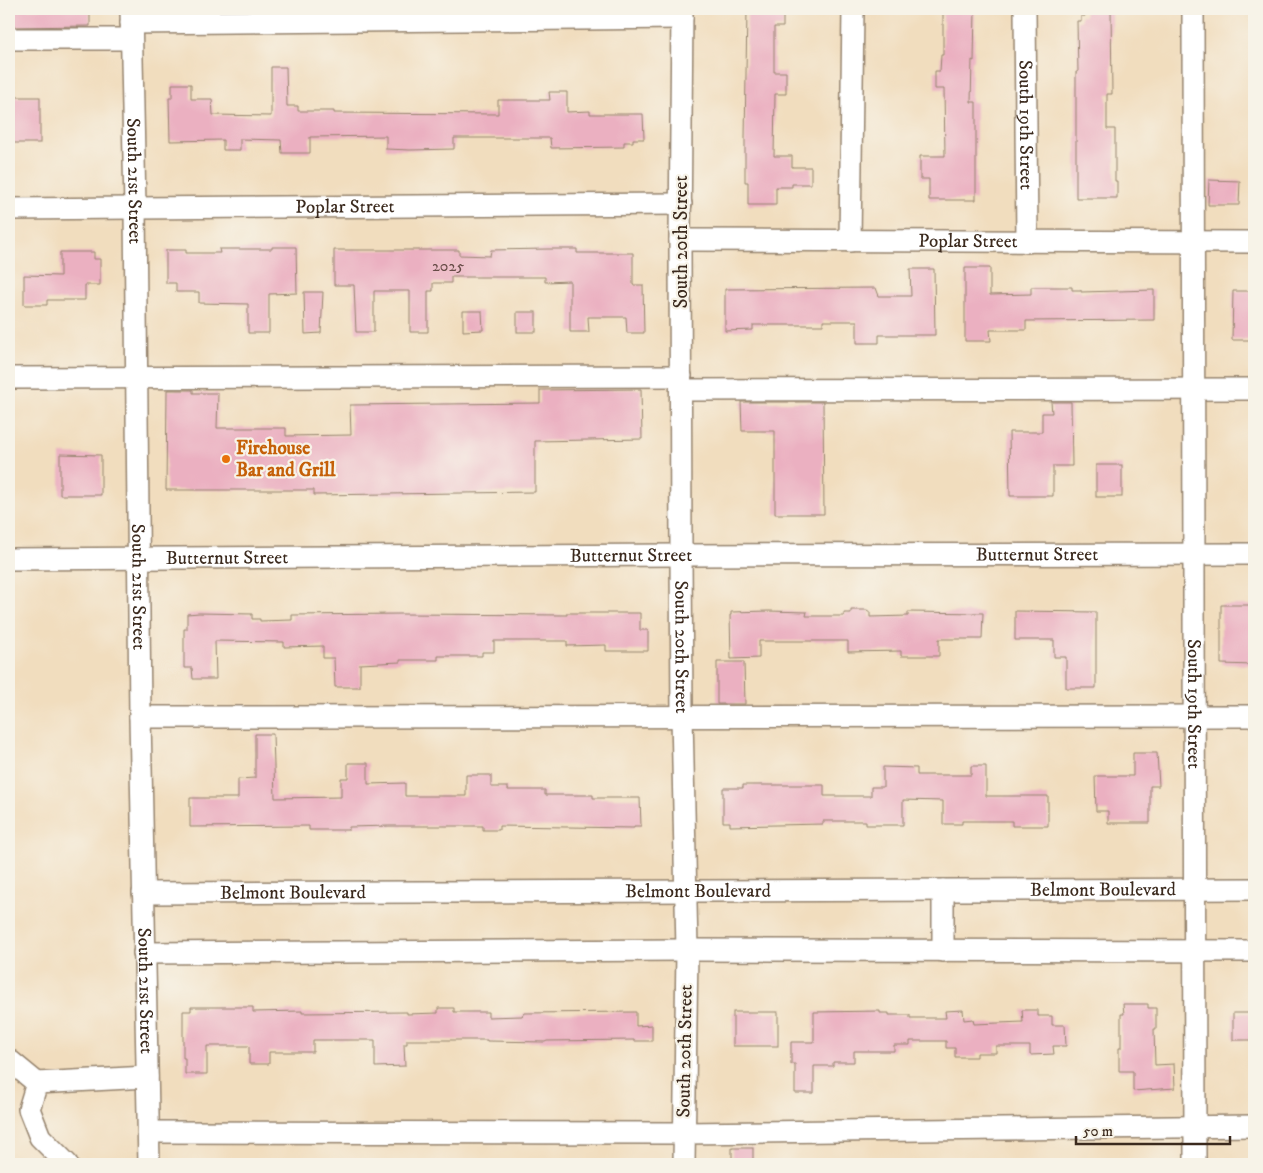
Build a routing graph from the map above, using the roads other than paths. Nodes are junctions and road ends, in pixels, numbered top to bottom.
1 (853, 9) edge
2 (1025, 9) edge
3 (1193, 9) edge
4 (682, 14) edge
5 (131, 23) edge
6 (9, 40) edge
7 (681, 204) junction
8 (135, 208) junction
9 (9, 209) edge
10 (680, 240) junction
11 (850, 241) junction
12 (1027, 242) junction
13 (1192, 242) junction
14 (1254, 242) edge
15 (9, 378) edge
16 (136, 378) junction
17 (680, 383) junction
18 (1193, 388) junction
19 (1254, 389) edge
20 (1254, 554) edge
21 (681, 555) junction
22 (1193, 555) junction
23 (138, 558) junction
24 (9, 559) edge
25 (682, 716) junction
26 (1194, 716) junction
27 (1254, 716) edge
28 (140, 717) junction
29 (1194, 889) junction
30 (1254, 889) edge
31 (943, 890) junction
32 (686, 891) junction
33 (143, 893) junction
34 (687, 950) junction
35 (943, 951) junction
36 (1194, 951) junction
37 (1254, 951) edge
38 (144, 953) junction
39 (9, 1060) edge
40 (147, 1077) junction
41 (37, 1083) junction
42 (1195, 1126) junction
43 (1254, 1126) edge
44 (149, 1132) junction
45 (684, 1133) junction
46 (67, 1164) edge
47 (149, 1164) edge
48 (684, 1164) edge
49 (1195, 1164) edge

1 - 11 street
2 - 12 street, South 19th Street
3 - 13 street, South 19th Street
4 - 5 street
4 - 7 street, South 20th Street
5 - 6 street
5 - 8 street, South 21st Street
7 - 8 street, Poplar Street
7 - 10 street, South 20th Street
8 - 9 street, Poplar Street
8 - 16 street, South 21st Street
10 - 11 street, Poplar Street
10 - 17 street, South 20th Street
11 - 12 street, Poplar Street
12 - 13 street, Poplar Street
13 - 14 street, Poplar Street
13 - 18 street, South 19th Street
15 - 16 street
16 - 17 street
16 - 23 street, South 21st Street
17 - 18 street
17 - 21 street, South 20th Street
18 - 19 street
18 - 22 street, South 19th Street
20 - 22 street, Butternut Street
21 - 22 street, Butternut Street
21 - 23 street, Butternut Street
21 - 25 street, South 20th Street
22 - 26 street, South 19th Street
23 - 24 street, Butternut Street
23 - 28 street, South 21st Street
25 - 26 street
25 - 28 street
25 - 32 street, South 20th Street
26 - 27 street
26 - 29 street, South 19th Street
28 - 33 street, South 21st Street
29 - 30 street, Belmont Boulevard
29 - 31 street, Belmont Boulevard
29 - 36 street, South 19th Street
31 - 32 street, Belmont Boulevard
31 - 35 street
32 - 33 street, Belmont Boulevard
32 - 34 street, South 20th Street
33 - 38 street, South 21st Street
34 - 35 street
34 - 38 street
34 - 45 street, South 20th Street
35 - 36 street
36 - 37 street
36 - 42 street, South 19th Street
38 - 40 street, South 21st Street
39 - 41 street
40 - 41 street
40 - 44 street, South 21st Street
41 - 46 street
42 - 43 street
42 - 45 street
42 - 49 street, South 19th Street
44 - 45 street
44 - 47 street, South 21st Street
45 - 48 street, South 20th Street

